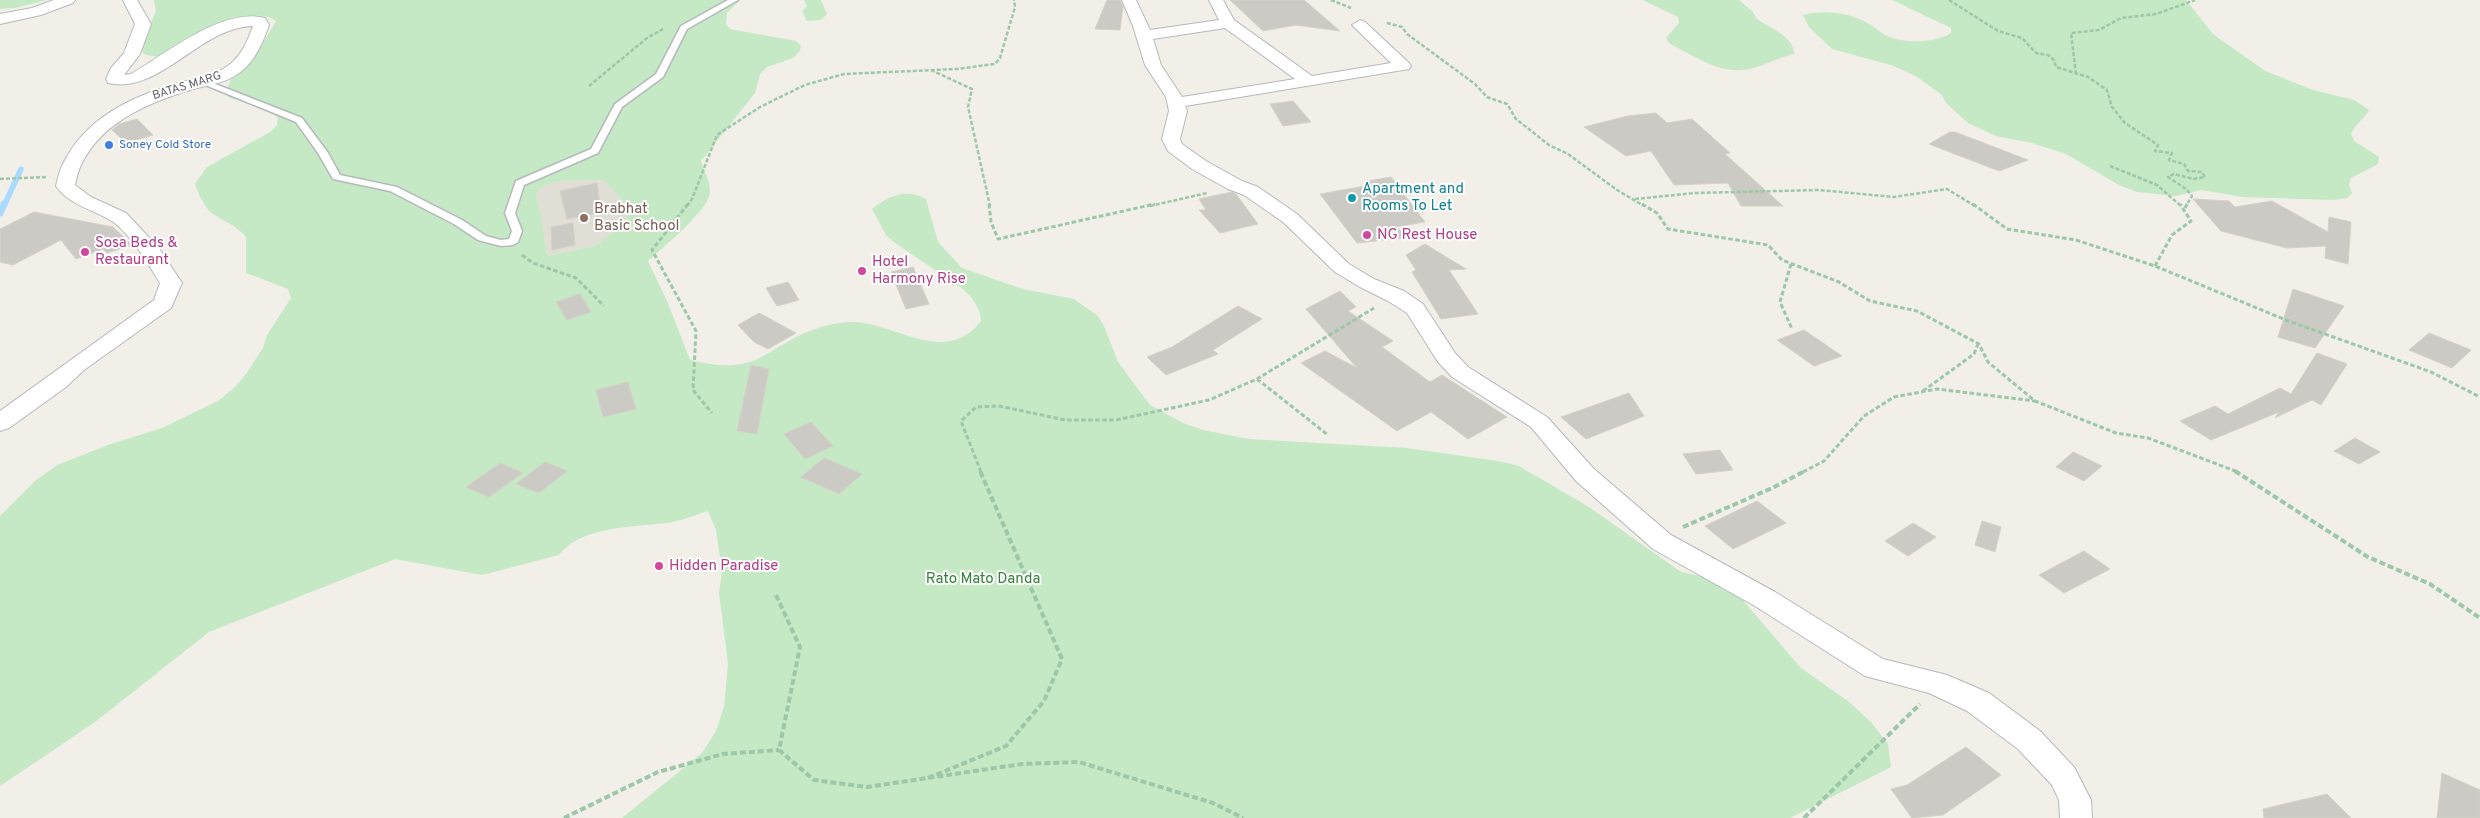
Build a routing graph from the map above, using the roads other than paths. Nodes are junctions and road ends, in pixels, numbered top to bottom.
1 (68, 0) edge
2 (130, 0) edge
3 (734, 0) edge
4 (1129, 0) edge
5 (1216, 0) edge
6 (0, 19) edge
7 (1228, 23) junction
8 (1360, 25) dead end
9 (1143, 36) junction
10 (202, 82) junction
11 (1310, 82) junction
12 (1176, 103) junction
13 (0, 423) edge
14 (2076, 818) edge

1 - 6 street
2 - 10 street, BATAS MARG
3 - 10 lane
4 - 9 street
5 - 7 street
7 - 9 street
7 - 11 street
8 - 11 street
9 - 12 street
10 - 13 street, BATAS MARG
11 - 12 street
12 - 14 street

